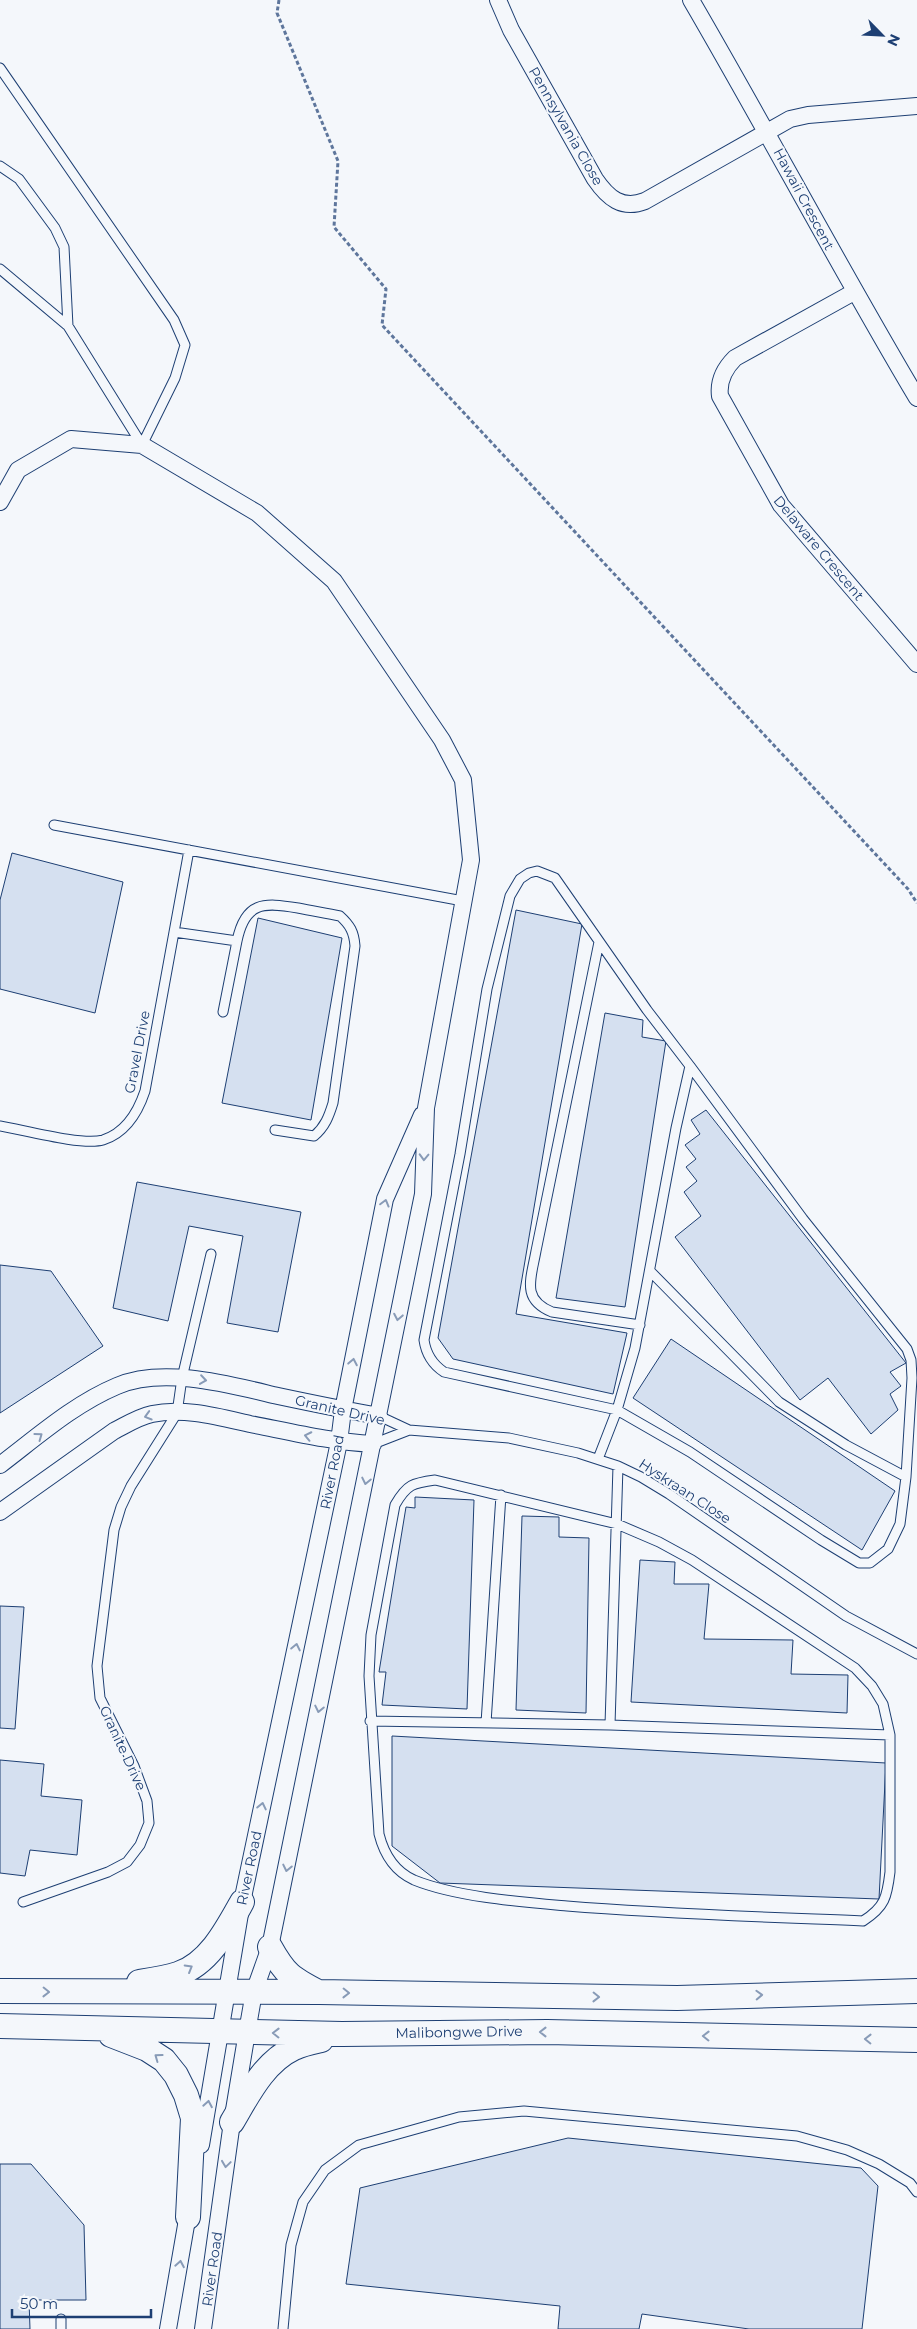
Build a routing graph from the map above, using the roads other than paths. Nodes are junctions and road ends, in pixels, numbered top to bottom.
1 (498, 0) edge
2 (691, 0) edge
3 (0, 68) edge
4 (917, 106) edge
5 (768, 133) junction
6 (0, 166) edge
7 (0, 269) edge
8 (854, 292) junction
9 (68, 326) junction
10 (917, 398) edge
11 (142, 445) junction
12 (0, 502) edge
13 (917, 664) edge
14 (54, 825) dead end
15 (189, 850) junction
16 (463, 901) junction
17 (174, 932) junction
18 (237, 941) junction
19 (600, 942) junction
20 (223, 1012) dead end
21 (690, 1066) junction
22 (426, 1108) junction
23 (0, 1126) edge
24 (275, 1130) dead end
25 (211, 1254) dead end
26 (650, 1271) junction
27 (640, 1325) junction
28 (182, 1378) junction
29 (343, 1410) junction
30 (617, 1410) junction
31 (177, 1413) junction
32 (379, 1416) junction
33 (410, 1430) junction
34 (339, 1442) junction
35 (373, 1444) junction
36 (598, 1459) junction
37 (0, 1465) edge
38 (618, 1466) junction
39 (906, 1477) junction
40 (501, 1495) junction
41 (0, 1510) edge
42 (617, 1524) junction
43 (917, 1654) edge
44 (370, 1721) junction
45 (486, 1724) junction
46 (610, 1725) junction
47 (890, 1735) junction
48 (23, 1902) dead end
49 (242, 1902) junction
50 (270, 1947) junction
51 (0, 1991) edge
52 (917, 1991) edge
53 (228, 1992) junction
54 (254, 1992) junction
55 (319, 1992) junction
56 (91, 1993) junction
57 (0, 2026) edge
58 (94, 2028) junction
59 (222, 2032) junction
60 (247, 2032) junction
61 (342, 2034) junction
62 (917, 2040) edge
63 (232, 2122) junction
64 (917, 2192) edge
65 (188, 2217) junction
66 (61, 2319) dead end
67 (61, 2329) edge
68 (168, 2329) edge
69 (204, 2329) edge
70 (283, 2329) edge

1 - 5 street, Pennsylvania Close
2 - 5 street, Hawaii Crescent
3 - 11 lane
4 - 5 street, Pennsylvania Close
5 - 8 street, Hawaii Crescent
6 - 9 lane
7 - 9 lane
8 - 10 street, Hawaii Crescent
8 - 13 street, Delaware Crescent
9 - 11 lane
11 - 12 street
11 - 16 street
14 - 15 lane
15 - 16 lane
15 - 17 lane, Gravel Drive
16 - 22 street
17 - 18 lane
17 - 23 lane, Gravel Drive
18 - 20 lane
18 - 24 lane
19 - 21 lane
19 - 27 lane
19 - 30 lane
21 - 26 lane
21 - 39 lane
29 -> 22 street, River Road
22 -> 32 street, River Road
25 - 28 lane, Granite Drive
26 - 27 lane
26 - 39 lane
27 - 30 lane
28 -> 29 street, Granite Drive
28 - 31 lane, Granite Drive
37 -> 28 street, Granite Drive
29 - 32 street, Granite Drive
29 - 34 street, River Road
30 - 36 lane
30 - 39 lane
34 -> 31 street, Granite Drive
31 -> 41 street, Granite Drive
31 - 48 lane, Granite Drive
32 - 33 lane, Granite Drive
32 - 35 street, River Road
33 - 35 lane, Granite Drive
33 - 36 lane, Hyskraan Close
34 - 35 street, Granite Drive
49 -> 34 street, River Road
35 -> 50 street, River Road
36 - 38 lane, Hyskraan Close
38 - 42 lane
38 - 43 lane, Hyskraan Close
40 - 42 lane
40 - 44 lane
40 - 45 lane
42 - 46 lane
42 - 47 lane
44 - 45 lane
44 - 47 lane
45 - 46 lane
46 - 47 lane
49 - 53 street, River Road
56 -> 49 main road
50 - 54 street, River Road
50 - 55 main road
51 -> 56 main road
55 -> 52 main road
53 - 54 main road
53 - 56 main road
53 - 59 street, River Road
54 - 55 main road
54 - 60 street, River Road
57 - 58 main road, Malibongwe Drive
58 - 59 main road, Malibongwe Drive
65 -> 58 main road
59 - 60 main road, Malibongwe Drive
65 -> 59 street, River Road
61 -> 60 main road, Malibongwe Drive
60 - 63 street, River Road
62 -> 61 main road, Malibongwe Drive
61 - 63 main road
63 -> 69 street, River Road
64 - 70 lane
68 -> 65 street, River Road
66 - 67 lane

